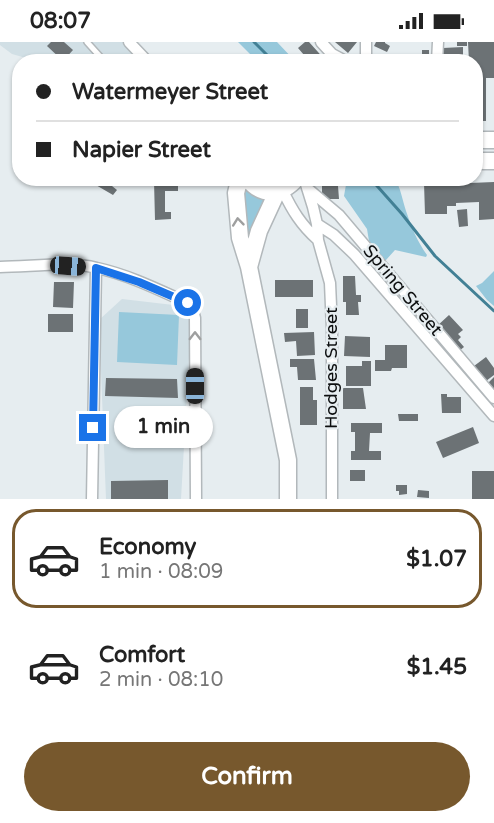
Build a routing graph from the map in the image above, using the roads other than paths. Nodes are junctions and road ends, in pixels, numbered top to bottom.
1 (87, 42) edge
2 (129, 42) edge
3 (321, 42) edge
4 (98, 54) edge
5 (140, 54) edge
6 (333, 54) edge
7 (238, 186) edge
8 (255, 186) edge
9 (293, 186) edge
10 (303, 186) edge
11 (307, 186) edge
12 (280, 192) junction
13 (317, 224) junction
14 (318, 240) junction
15 (0, 267) edge
16 (249, 267) junction
17 (96, 268) junction
18 (491, 394) edge
19 (479, 400) junction
20 (494, 416) edge
21 (92, 499) edge
22 (195, 499) edge
23 (288, 499) edge
24 (332, 499) edge

1 - 4 lane
2 - 5 street
3 - 6 street
16 -> 7 street
8 - 12 street
9 - 12 street
10 - 13 street, Hodges Street
11 - 18 street, Spring Street
12 - 14 street, Hodges Street
12 - 16 street
13 - 14 street, Hodges Street
13 - 19 street, Spring Street
14 - 24 street, Hodges Street
15 - 17 street
16 - 23 street
17 - 21 street
22 -> 17 street
18 - 19 street
19 - 20 street, Spring Street

